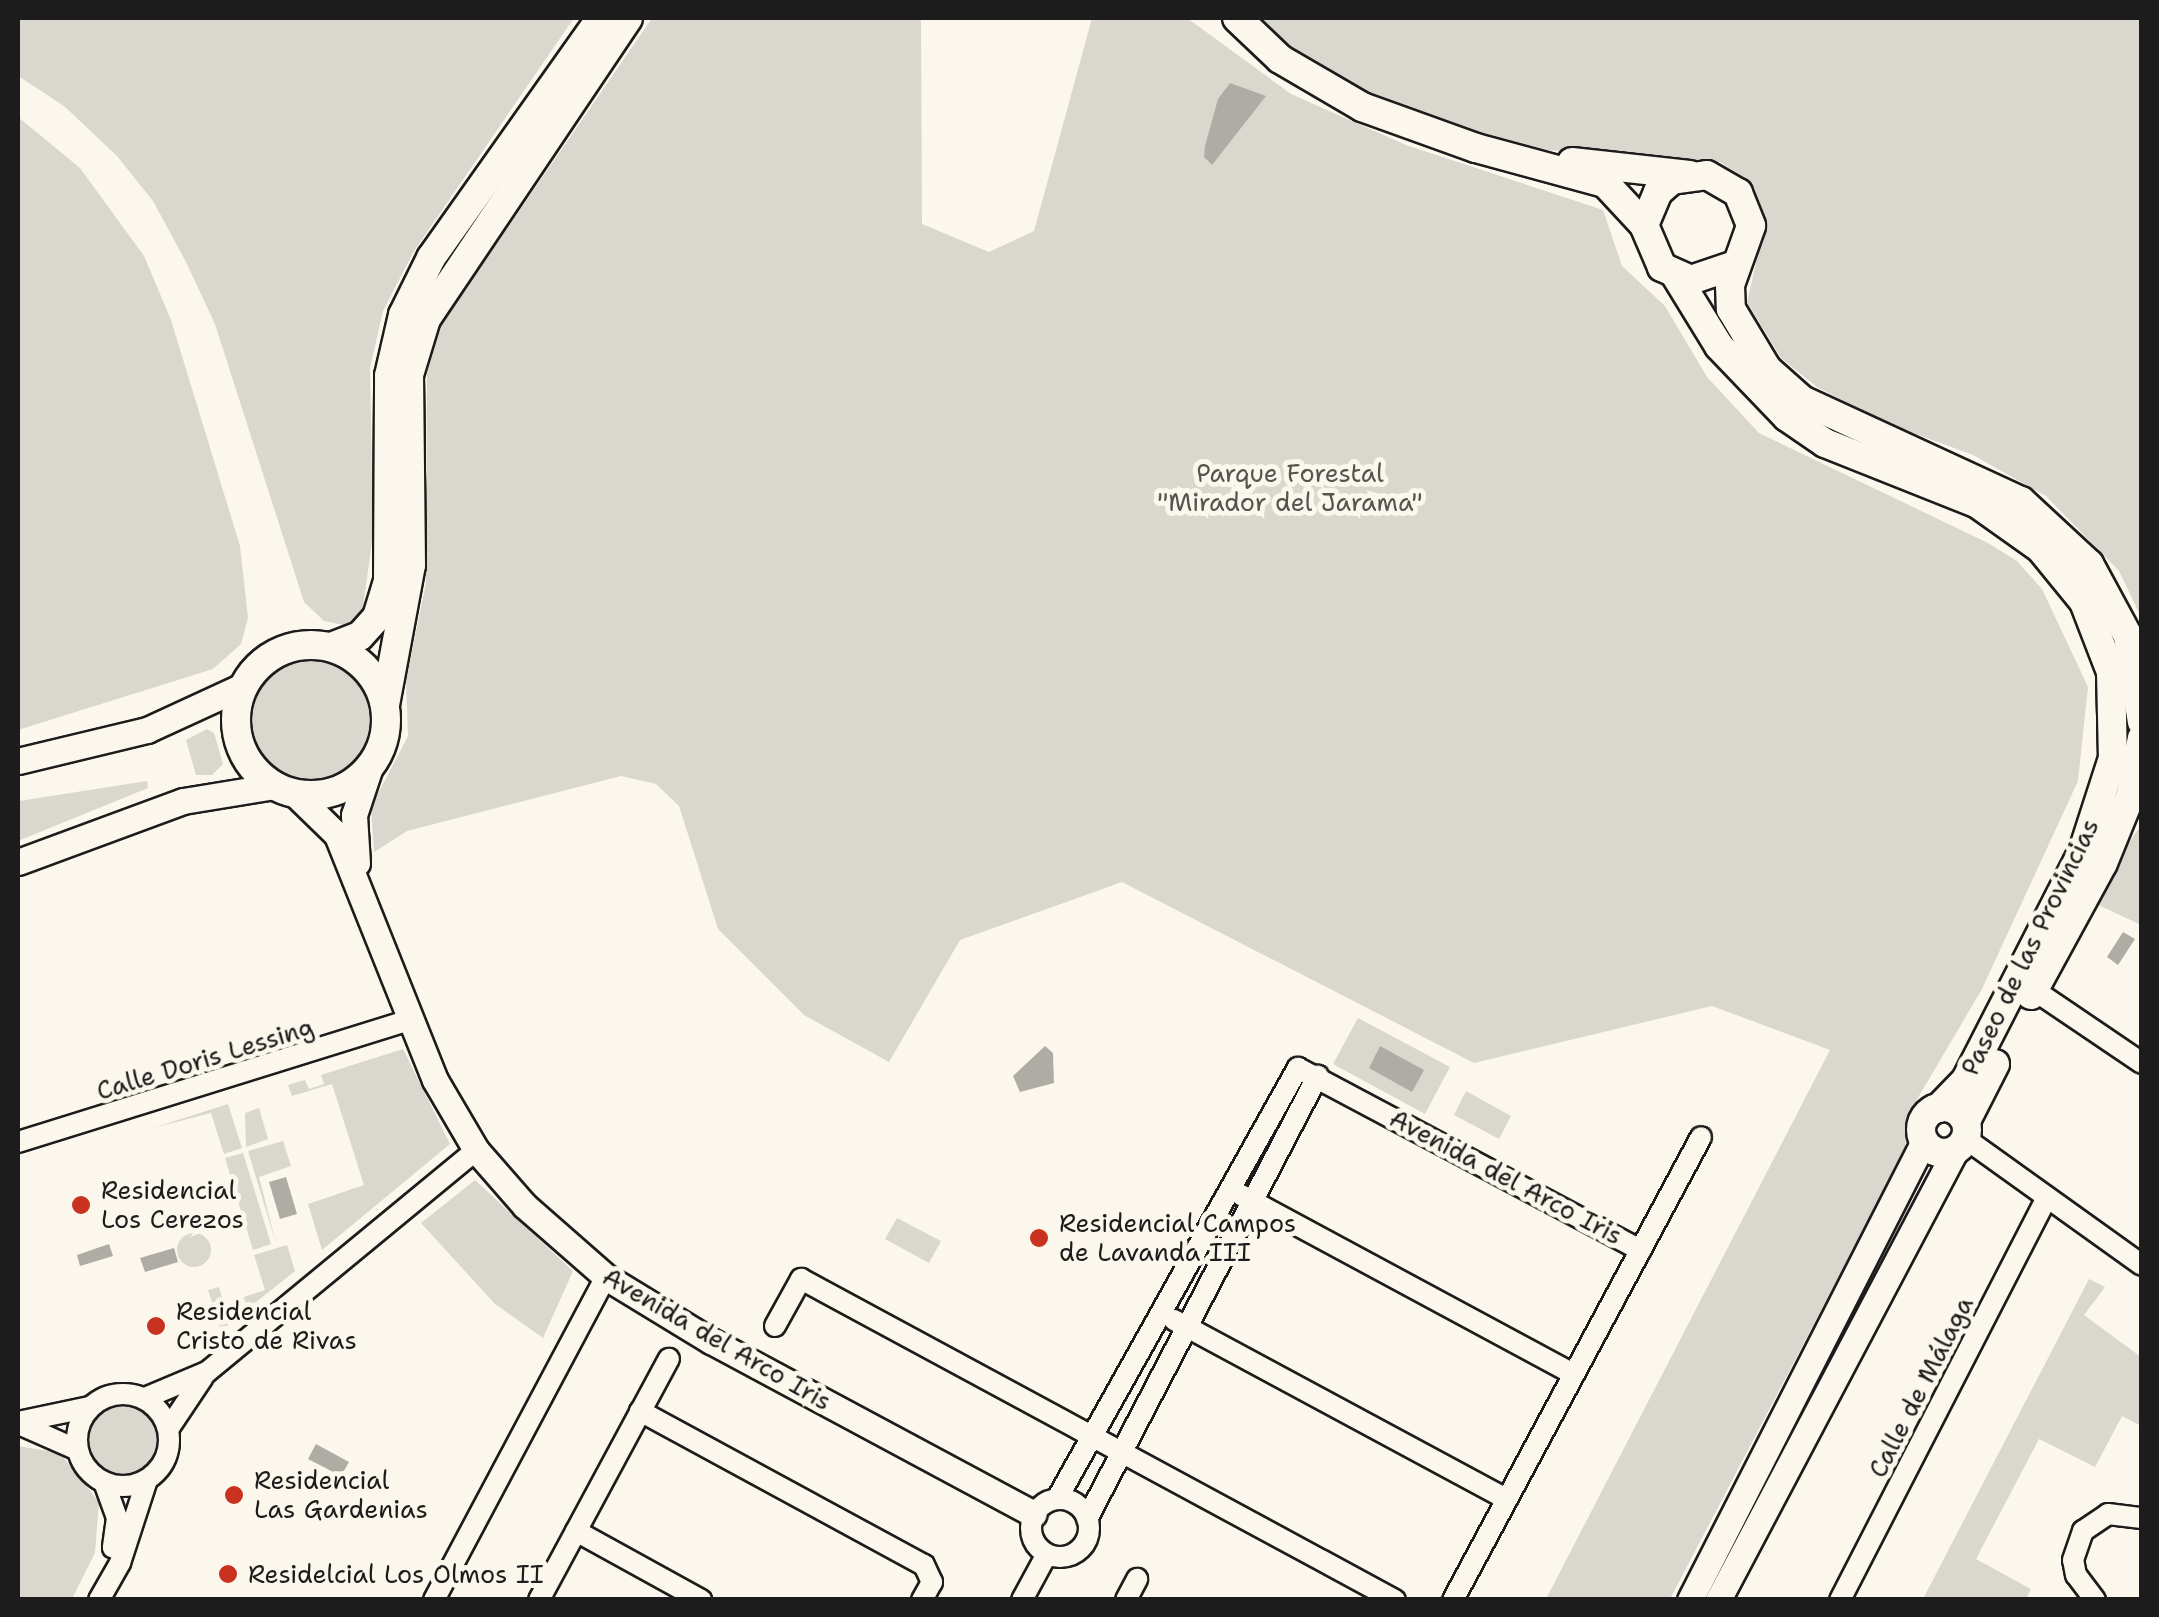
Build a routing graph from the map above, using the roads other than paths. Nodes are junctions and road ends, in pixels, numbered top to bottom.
1 (600, 18) edge
2 (628, 18) edge
3 (1237, 18) edge
4 (1521, 159) junction
5 (1689, 175) junction
6 (1644, 224) junction
7 (1735, 265) junction
8 (1676, 276) junction
9 (331, 647) junction
10 (245, 685) junction
11 (385, 705) junction
12 (2142, 722) edge
13 (2142, 738) edge
14 (18, 762) edge
15 (370, 767) junction
16 (284, 790) junction
17 (18, 862) edge
18 (360, 883) junction
19 (2034, 990) junction
20 (406, 1021) junction
21 (2142, 1062) edge
22 (1318, 1076) junction
23 (1939, 1108) junction
24 (1701, 1137) dead end
25 (1962, 1137) junction
26 (1924, 1141) junction
27 (18, 1142) edge
28 (476, 1150) junction
29 (1230, 1189) junction
30 (2047, 1198) junction
31 (1252, 1200) junction
32 (1640, 1250) junction
33 (2142, 1266) edge
34 (606, 1277) junction
35 (1163, 1313) junction
36 (776, 1326) dead end
37 (1184, 1326) junction
38 (668, 1358) dead end
39 (207, 1372) junction
40 (1574, 1374) junction
41 (144, 1398) junction
42 (90, 1407) junction
43 (640, 1411) junction
44 (18, 1422) edge
45 (169, 1428) junction
46 (1095, 1437) junction
47 (78, 1450) junction
48 (1120, 1450) junction
49 (148, 1480) junction
50 (104, 1482) junction
51 (1056, 1499) junction
52 (1507, 1499) junction
53 (1034, 1514) junction
54 (2142, 1518) edge
55 (1087, 1519) junction
56 (576, 1531) junction
57 (1047, 1554) junction
58 (110, 1578) junction
59 (1137, 1579) dead end
60 (99, 1600) edge
61 (434, 1600) edge
62 (539, 1600) edge
63 (701, 1600) edge
64 (922, 1600) edge
65 (1022, 1600) edge
66 (1126, 1600) edge
67 (1395, 1600) edge
68 (1453, 1600) edge
69 (1690, 1600) edge
70 (1718, 1600) edge
71 (1840, 1600) edge
72 (2095, 1600) edge

1 - 9 main road
2 - 11 main road
3 - 4 main road
4 - 5 main road
4 - 6 main road
5 - 6 main road
5 - 7 main road
6 - 8 main road
7 - 8 main road
7 - 12 main road
8 - 23 main road, Paseo de las Provincias
9 - 10 main road
9 - 11 main road
10 - 14 street
10 - 16 main road
11 - 15 main road
13 - 19 main road, Paseo de las Provincias
15 - 16 main road
15 - 18 street, Avenida del Arco Iris
16 - 17 street
16 - 18 street, Avenida del Arco Iris
18 - 20 street, Avenida del Arco Iris
19 - 21 street
19 - 25 main road, Paseo de las Provincias
20 - 27 street, Calle Doris Lessing
20 - 28 street, Avenida del Arco Iris
22 - 29 street
22 - 31 street
22 - 32 street, Avenida del Arco Iris
23 - 25 main road
23 - 26 main road
24 - 32 street, Avenida del Arco Iris
25 - 26 main road
25 - 30 street
25 - 70 street, Paseo de las Provincias
26 - 69 street
28 - 34 street, Avenida del Arco Iris
28 - 39 street
29 - 31 street
29 - 35 street
30 - 33 street
30 - 71 street, Calle de Málaga
31 - 37 street
31 - 40 street
32 - 40 street, Avenida del Arco Iris
34 - 53 street, Avenida del Arco Iris
34 - 61 street
35 - 37 street
35 - 46 street
36 - 46 street, Avenida del Arco Iris
37 - 48 street
37 - 52 street
38 - 43 street
39 - 41 street
39 - 45 street
40 - 52 street, Avenida del Arco Iris
41 - 42 street
41 - 45 street
42 - 44 street
42 - 47 street
43 - 56 street
43 - 64 street
44 - 47 street
45 - 49 street
46 - 48 street, Avenida del Arco Iris
46 - 51 street
47 - 50 street
48 - 55 street
48 - 67 street, Avenida del Arco Iris
49 - 50 street
49 - 58 street
50 - 58 street
51 - 53 street
51 - 55 street
52 - 68 street, Avenida del Arco Iris
53 - 57 street
54 - 72 street
55 - 57 street
56 - 62 street
56 - 63 street
57 - 65 street
58 - 60 street
59 - 66 street

